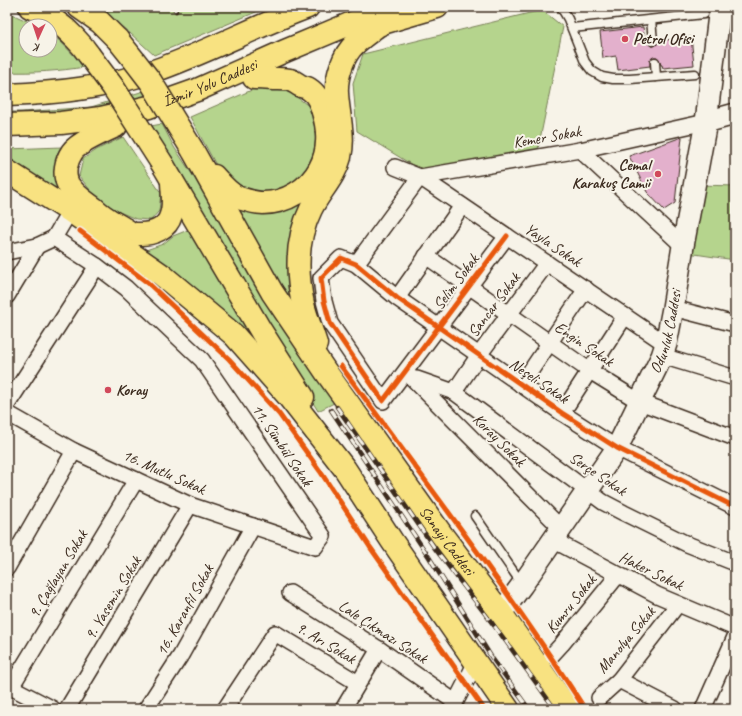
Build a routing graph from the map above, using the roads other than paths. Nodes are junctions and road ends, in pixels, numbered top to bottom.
1 (31, 7) edge
2 (80, 7) edge
3 (308, 7) edge
4 (405, 7) edge
5 (437, 7) edge
6 (561, 7) edge
7 (712, 10) edge
8 (651, 20) junction
9 (378, 25) junction
10 (572, 28) junction
11 (653, 41) dead end
12 (655, 62) dead end
13 (694, 74) dead end
14 (656, 77) junction
15 (254, 78) junction
16 (7, 83) edge
17 (93, 87) junction
18 (7, 95) edge
19 (735, 114) edge
20 (735, 120) edge
21 (706, 122) junction
22 (7, 125) edge
23 (116, 126) junction
24 (7, 134) edge
25 (580, 150) junction
26 (196, 155) junction
27 (395, 167) dead end
28 (7, 171) edge
29 (167, 173) junction
30 (420, 177) junction
31 (462, 206) junction
32 (70, 211) junction
33 (507, 236) junction
34 (54, 238) junction
35 (37, 246) junction
36 (683, 246) junction
37 (7, 252) edge
38 (426, 256) junction
39 (548, 263) junction
40 (356, 264) junction
41 (97, 266) junction
42 (469, 287) junction
43 (586, 289) junction
44 (7, 296) edge
45 (396, 298) junction
46 (673, 308) junction
47 (510, 314) junction
48 (625, 316) junction
49 (735, 324) edge
50 (438, 327) junction
51 (550, 342) junction
52 (664, 350) junction
53 (479, 355) junction
54 (590, 371) junction
55 (326, 372) junction
56 (735, 378) edge
57 (521, 385) junction
58 (454, 392) junction
59 (383, 401) joint
60 (640, 402) junction
61 (7, 405) edge
62 (7, 413) edge
63 (562, 413) junction
64 (735, 438) edge
65 (617, 448) junction
66 (74, 451) junction
67 (136, 480) junction
68 (588, 491) junction
69 (190, 505) junction
70 (735, 506) edge
71 (475, 516) dead end
72 (253, 526) junction
73 (557, 534) junction
74 (392, 541) junction
75 (315, 547) joint
76 (735, 563) edge
77 (7, 568) edge
78 (618, 575) junction
79 (522, 585) junction
80 (290, 593) dead end
81 (678, 604) junction
82 (501, 613) junction
83 (735, 628) edge
84 (735, 637) edge
85 (380, 649) junction
86 (550, 656) dead end
87 (476, 662) junction
88 (619, 680) junction
89 (358, 684) junction
90 (9, 686) edge
91 (600, 698) dead end
92 (453, 705) edge
93 (53, 709) edge
94 (67, 709) edge
95 (146, 709) edge
96 (225, 709) edge
97 (343, 709) edge
98 (508, 709) edge
99 (568, 709) edge
100 (675, 709) edge
101 (703, 709) edge

1 - 29 highway, bridge
2 - 26 highway, bridge
3 - 17 highway, İzmir Yolu Caddesi
4 - 22 highway, İzmir Yolu Caddesi
5 - 9 highway
6 - 10 lane
7 - 8 lane
7 - 21 street, Odunluk Caddesi
8 - 10 lane
8 - 11 lane
9 - 15 highway
9 - 55 highway
10 - 14 lane
12 - 14 lane
13 - 14 lane
15 - 23 highway
15 - 26 highway
16 - 17 highway
17 - 18 highway, İzmir Yolu Caddesi
19 - 21 street
20 - 21 street, Kemer Sokak
21 - 25 street, Kemer Sokak
21 - 36 street, Odunluk Caddesi
23 - 24 highway
23 - 29 highway
25 - 30 street, Kemer Sokak
25 - 36 street
26 - 55 highway, Sanayi Caddesi
27 - 30 street
28 - 32 highway
29 - 74 highway
30 - 31 street, Yayla Sokak
30 - 40 street
31 - 33 street, Yayla Sokak
31 - 38 street
32 - 34 street
32 - 74 highway
33 - 39 street, Yayla Sokak
33 - 42 street, Selim Sokak
34 - 35 street
34 - 41 street, 11. Sümbül Sokak
35 - 37 street
35 - 44 street
36 - 46 street, Odunluk Caddesi
38 - 42 street, Engin Sokak
38 - 45 street
39 - 43 street, Yayla Sokak
39 - 47 street, Sancar Sokak
40 - 45 street, Neşeli Sokak
40 - 59 street, Neşeli Sokak
41 - 61 street
41 - 75 street, 11. Sümbül Sokak
42 - 47 street, Engin Sokak
42 - 50 street, Selim Sokak
43 - 48 street, Yayla Sokak
43 - 51 street
45 - 50 street, Neşeli Sokak
46 - 49 street
46 - 52 street, Odunluk Caddesi
47 - 51 street, Engin Sokak
47 - 53 street, Sancar Sokak
48 - 52 street, Yayla Sokak
48 - 54 street
50 - 53 street, Neşeli Sokak
50 - 59 street, Selim Sokak
51 - 54 street, Engin Sokak
51 - 57 street
52 - 56 street, Yayla Sokak
52 - 60 street, Odunluk Caddesi
53 - 57 street, Neşeli Sokak
53 - 58 street, Sancar Sokak
54 - 60 street, Engin Sokak
54 - 63 street
55 - 82 highway, Sanayi Caddesi
57 - 63 street, Neşeli Sokak
58 - 68 street, Serçe Sokak
58 - 73 street, Koray Sokak
60 - 64 street, Engin Sokak
60 - 65 street, Odunluk Caddesi
62 - 66 street, 16. Mutlu Sokak
63 - 65 street, Neşeli Sokak
65 - 68 street, Odunluk Caddesi
65 - 70 street, Neşeli Sokak
66 - 67 street, 16. Mutlu Sokak
66 - 77 street
67 - 69 street, 16. Mutlu Sokak
67 - 90 street, 9. Çağlayan Sokak
68 - 73 street, Odunluk Caddesi
68 - 76 street, Serçe Sokak
69 - 72 street, 16. Mutlu Sokak
69 - 94 street, 9. Yasemin Sokak
71 - 79 lane
72 - 75 street, 16. Mutlu Sokak
72 - 95 street, 16. Karanfil Sokak
73 - 78 street, Haker Sokak
73 - 79 street, Odunluk Caddesi
74 - 87 highway
78 - 81 street, Haker Sokak
78 - 86 street, Kumru Sokak
79 - 82 street, Odunluk Caddesi
80 - 85 street, Lale Çıkmazı Sokak
81 - 83 street, Haker Sokak
81 - 88 street, Manolya Sokak
82 - 99 highway, Sanayi Caddesi
84 - 101 street
85 - 89 street
85 - 92 street, Lale Çıkmazı Sokak
87 - 92 street
87 - 98 highway
88 - 91 street, Manolya Sokak
88 - 100 street
89 - 96 street, 9. Arı Sokak
89 - 97 street
90 - 93 street

